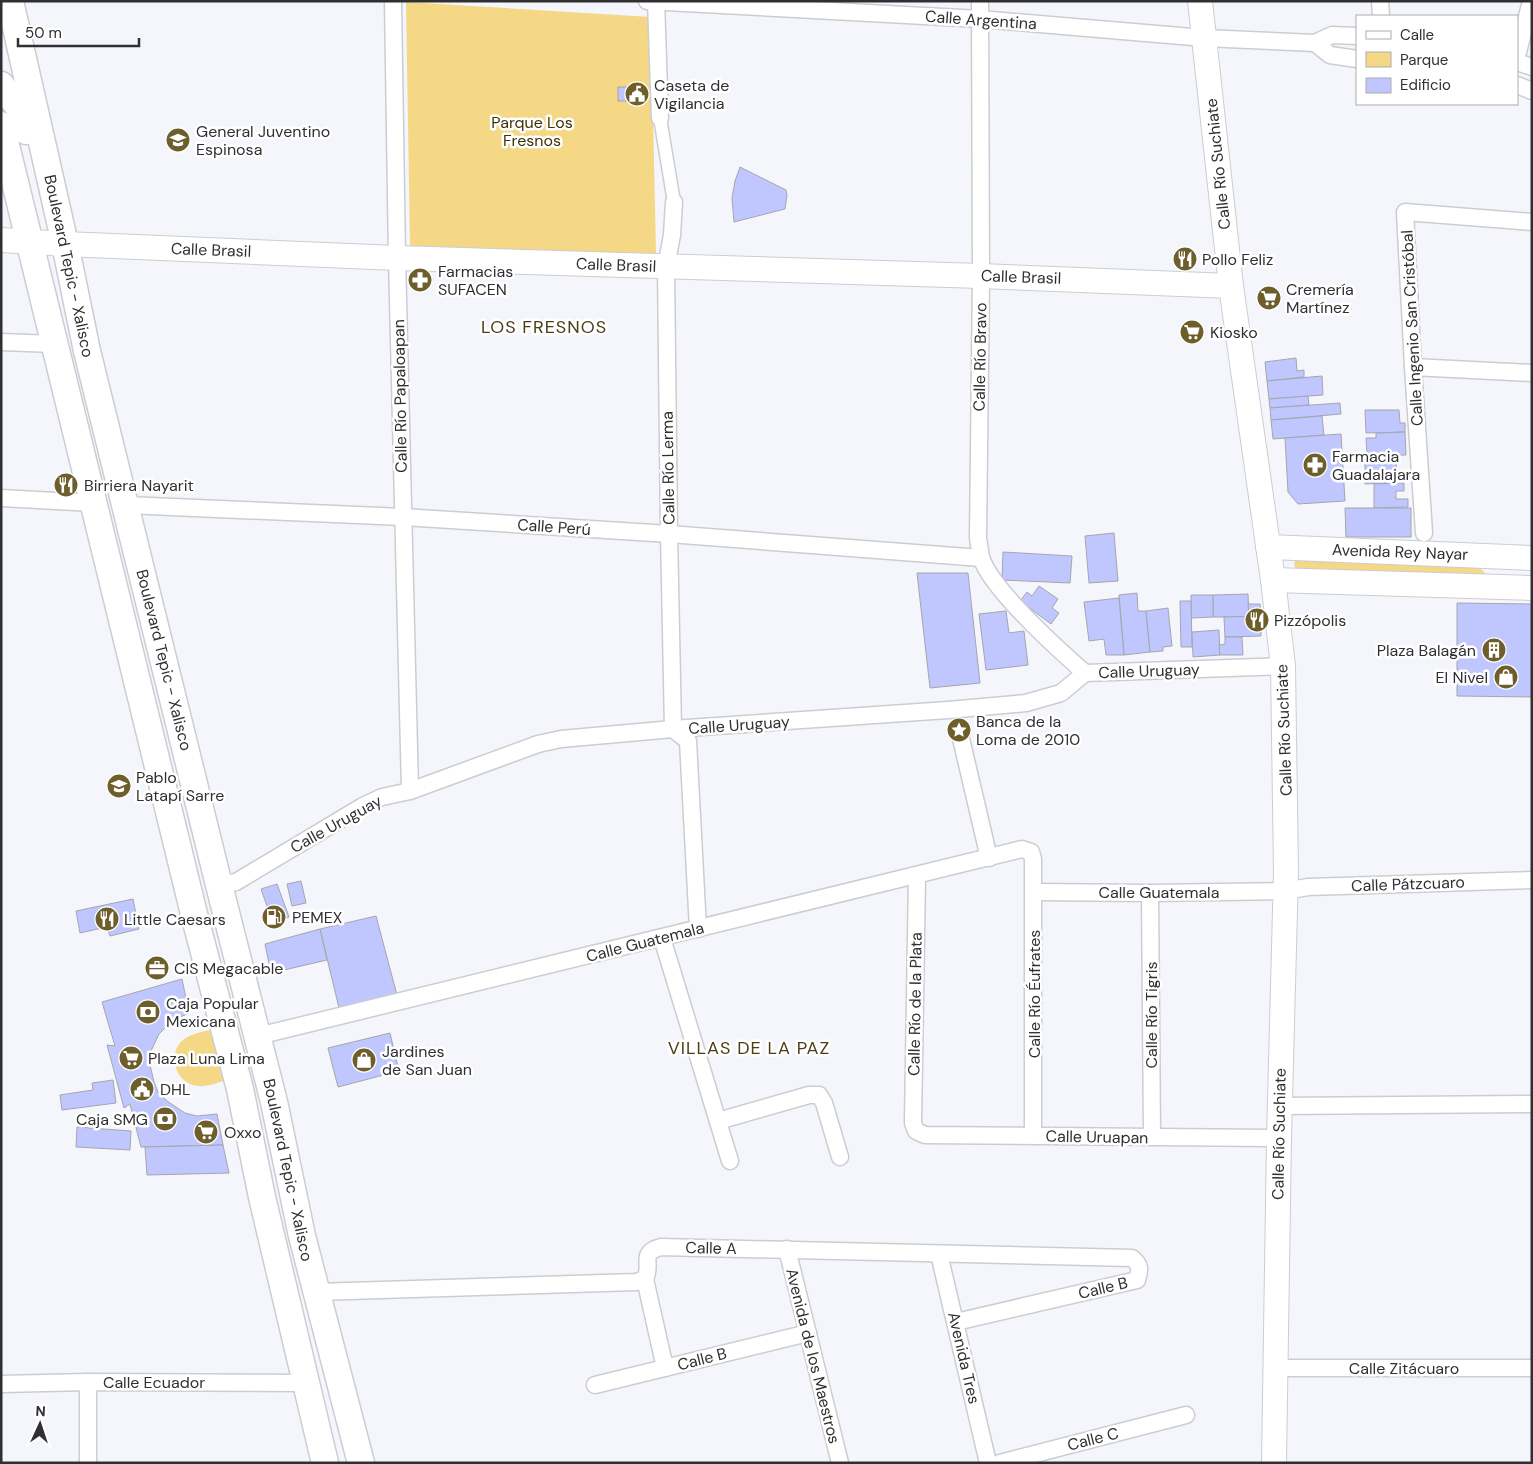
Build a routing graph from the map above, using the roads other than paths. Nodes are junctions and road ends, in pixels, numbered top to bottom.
1 (10, 1) edge
2 (393, 1) edge
3 (646, 1) edge
4 (980, 1) edge
5 (1200, 1) edge
6 (1380, 1) edge
7 (1531, 1) edge
8 (656, 2) edge
9 (1381, 15) edge
10 (980, 18) junction
11 (1, 29) edge
12 (1356, 36) edge
13 (1204, 38) junction
14 (1315, 43) junction
15 (1518, 52) edge
16 (22, 58) junction
17 (1356, 58) edge
18 (1518, 62) edge
19 (1532, 68) edge
20 (1, 84) edge
21 (1518, 85) edge
22 (1532, 91) edge
23 (660, 118) joint
24 (1, 125) edge
25 (674, 202) joint
26 (1532, 222) edge
27 (1, 240) edge
28 (29, 241) junction
29 (65, 244) junction
30 (397, 258) junction
31 (666, 266) junction
32 (981, 276) junction
33 (1231, 286) junction
34 (1, 342) edge
35 (54, 344) junction
36 (87, 351) junction
37 (1413, 367) junction
38 (1532, 373) edge
39 (80, 453) junction
40 (1, 498) edge
41 (93, 503) junction
42 (126, 504) junction
43 (403, 518) junction
44 (1424, 533) dead end
45 (669, 534) junction
46 (1268, 547) junction
47 (1490, 556) junction
48 (982, 558) junction
49 (1532, 558) edge
50 (1273, 580) junction
51 (1490, 586) junction
52 (1532, 588) edge
53 (155, 623) junction
54 (1283, 666) junction
55 (1084, 673) junction
56 (674, 729) junction
57 (959, 730) dead end
58 (152, 740) junction
59 (410, 791) junction
60 (1031, 852) joint
61 (989, 858) junction
62 (917, 876) junction
63 (1532, 880) edge
64 (218, 885) junction
65 (1285, 891) junction
66 (1034, 892) junction
67 (1150, 893) junction
68 (698, 929) junction
69 (662, 938) junction
70 (221, 1016) junction
71 (258, 1036) junction
72 (274, 1102) junction
73 (1532, 1104) edge
74 (1280, 1106) junction
75 (718, 1121) junction
76 (916, 1131) joint
77 (1034, 1136) junction
78 (1152, 1137) junction
79 (1279, 1138) junction
80 (840, 1157) dead end
81 (730, 1161) dead end
82 (262, 1197) junction
83 (787, 1249) junction
84 (939, 1254) junction
85 (1132, 1258) joint
86 (645, 1279) junction
87 (316, 1292) junction
88 (956, 1322) junction
89 (808, 1332) junction
90 (665, 1368) junction
91 (1276, 1368) junction
92 (1532, 1368) edge
93 (88, 1382) junction
94 (306, 1382) junction
95 (1, 1384) edge
96 (595, 1385) dead end
97 (1186, 1415) dead end
98 (360, 1461) edge
99 (88, 1463) edge
100 (325, 1463) edge
101 (840, 1463) edge
102 (988, 1463) edge
103 (1000, 1463) edge
104 (1274, 1463) edge

1 - 16 main road, Boulevard Tepic - Xalisco
2 - 30 street, Calle Río Papaloapan
3 - 8 street, Calle Argentina
4 - 10 street, Calle Río Bravo
5 - 13 main road, Calle Río Suchiate
6 - 9 street
7 - 15 street
8 - 10 street, Calle Argentina
8 - 23 street, Calle Río Lerma
10 - 13 street, Calle Argentina
10 - 32 street, Calle Río Bravo
11 - 16 main road
12 - 14 street
13 - 14 street, Calle Argentina
13 - 33 main road, Calle Río Suchiate
14 - 17 street
16 - 29 main road, Boulevard Tepic - Xalisco
18 - 19 street
20 - 29 main road
21 - 22 street
23 - 25 street, Calle Río Lerma
24 - 28 main road, Boulevard Tepic - Xalisco
25 - 31 street, Calle Río Lerma
26 - 37 street, Calle Ingenio San Cristóbal
27 - 28 main road, Calle Brasil
28 - 29 main road, Calle Brasil
28 - 35 main road, Boulevard Tepic - Xalisco
28 - 36 main road
29 - 30 main road, Calle Brasil
29 - 36 main road, Boulevard Tepic - Xalisco
30 - 31 main road, Calle Brasil
30 - 43 street, Calle Río Papaloapan
31 - 32 main road, Calle Brasil
31 - 45 street, Calle Río Lerma
32 - 33 main road, Calle Brasil
32 - 48 street, Calle Río Bravo
33 - 46 main road, Calle Río Suchiate
34 - 35 street
35 - 39 main road, Boulevard Tepic - Xalisco
36 - 42 main road, Boulevard Tepic - Xalisco
37 - 38 street
37 - 44 street, Calle Ingenio San Cristóbal
39 - 41 main road, Boulevard Tepic - Xalisco
39 - 42 main road
40 - 41 street
41 - 53 main road
41 - 58 main road, Boulevard Tepic - Xalisco
42 - 43 street, Calle Perú
42 - 53 main road, Boulevard Tepic - Xalisco
43 - 45 street, Calle Perú
43 - 59 street, Calle Río Papaloapan
45 - 48 street, Calle Perú
45 - 56 street, Calle Río Lerma
46 - 47 main road, Avenida Rey Nayar
46 - 50 main road, Calle Río Suchiate
47 - 49 main road, Avenida Rey Nayar
47 - 51 main road
48 - 55 street, Calle Río Bravo
50 - 51 main road, Avenida Rey Nayar
50 - 54 main road, Calle Río Suchiate
51 - 52 main road, Avenida Rey Nayar
53 - 64 main road, Boulevard Tepic - Xalisco
54 - 55 street, Calle Uruguay
54 - 65 main road, Calle Río Suchiate
55 - 56 street, Calle Uruguay
56 - 59 street, Calle Uruguay
56 - 68 street
57 - 61 street
58 - 64 main road
58 - 70 main road, Boulevard Tepic - Xalisco
59 - 64 street, Calle Uruguay
60 - 61 street, Calle Guatemala
60 - 66 street, Calle Río Éufrates
61 - 62 street, Calle Guatemala
62 - 68 street, Calle Guatemala
62 - 76 street, Calle Río de la Plata
63 - 65 street, Calle Pátzcuaro
64 - 71 main road, Boulevard Tepic - Xalisco
65 - 67 street, Calle Guatemala
65 - 74 main road, Calle Río Suchiate
66 - 67 street, Calle Guatemala
66 - 77 street, Calle Río Éufrates
67 - 78 street, Calle Río Tigris
68 - 69 street, Calle Guatemala
69 - 71 street, Calle Guatemala
69 - 75 street
70 - 72 main road
70 - 82 main road, Boulevard Tepic - Xalisco
71 - 72 main road, Boulevard Tepic - Xalisco
72 - 87 main road, Boulevard Tepic - Xalisco
73 - 74 street
74 - 79 main road, Calle Río Suchiate
75 - 80 street
75 - 81 street
76 - 77 street, Calle Uruapan
77 - 78 street, Calle Uruapan
78 - 79 street, Calle Uruapan
79 - 91 main road, Calle Río Suchiate
82 - 87 main road
82 - 94 main road, Boulevard Tepic - Xalisco
83 - 84 street, Calle A
83 - 86 street, Calle A
83 - 89 street, Avenida de los Maestros
84 - 85 street, Calle A
84 - 88 street, Avenida Tres
85 - 88 street, Calle B
86 - 87 street
86 - 90 street
87 - 98 main road, Boulevard Tepic - Xalisco
88 - 102 street, Avenida Tres
89 - 90 street, Calle B
89 - 101 street, Avenida de los Maestros
90 - 96 street, Calle B
91 - 92 street, Calle Zitácuaro
91 - 104 main road, Calle Río Suchiate
93 - 94 street, Calle Ecuador
93 - 95 street, Calle Ecuador
93 - 99 street
94 - 98 main road
94 - 100 main road, Boulevard Tepic - Xalisco
97 - 103 street, Calle C

